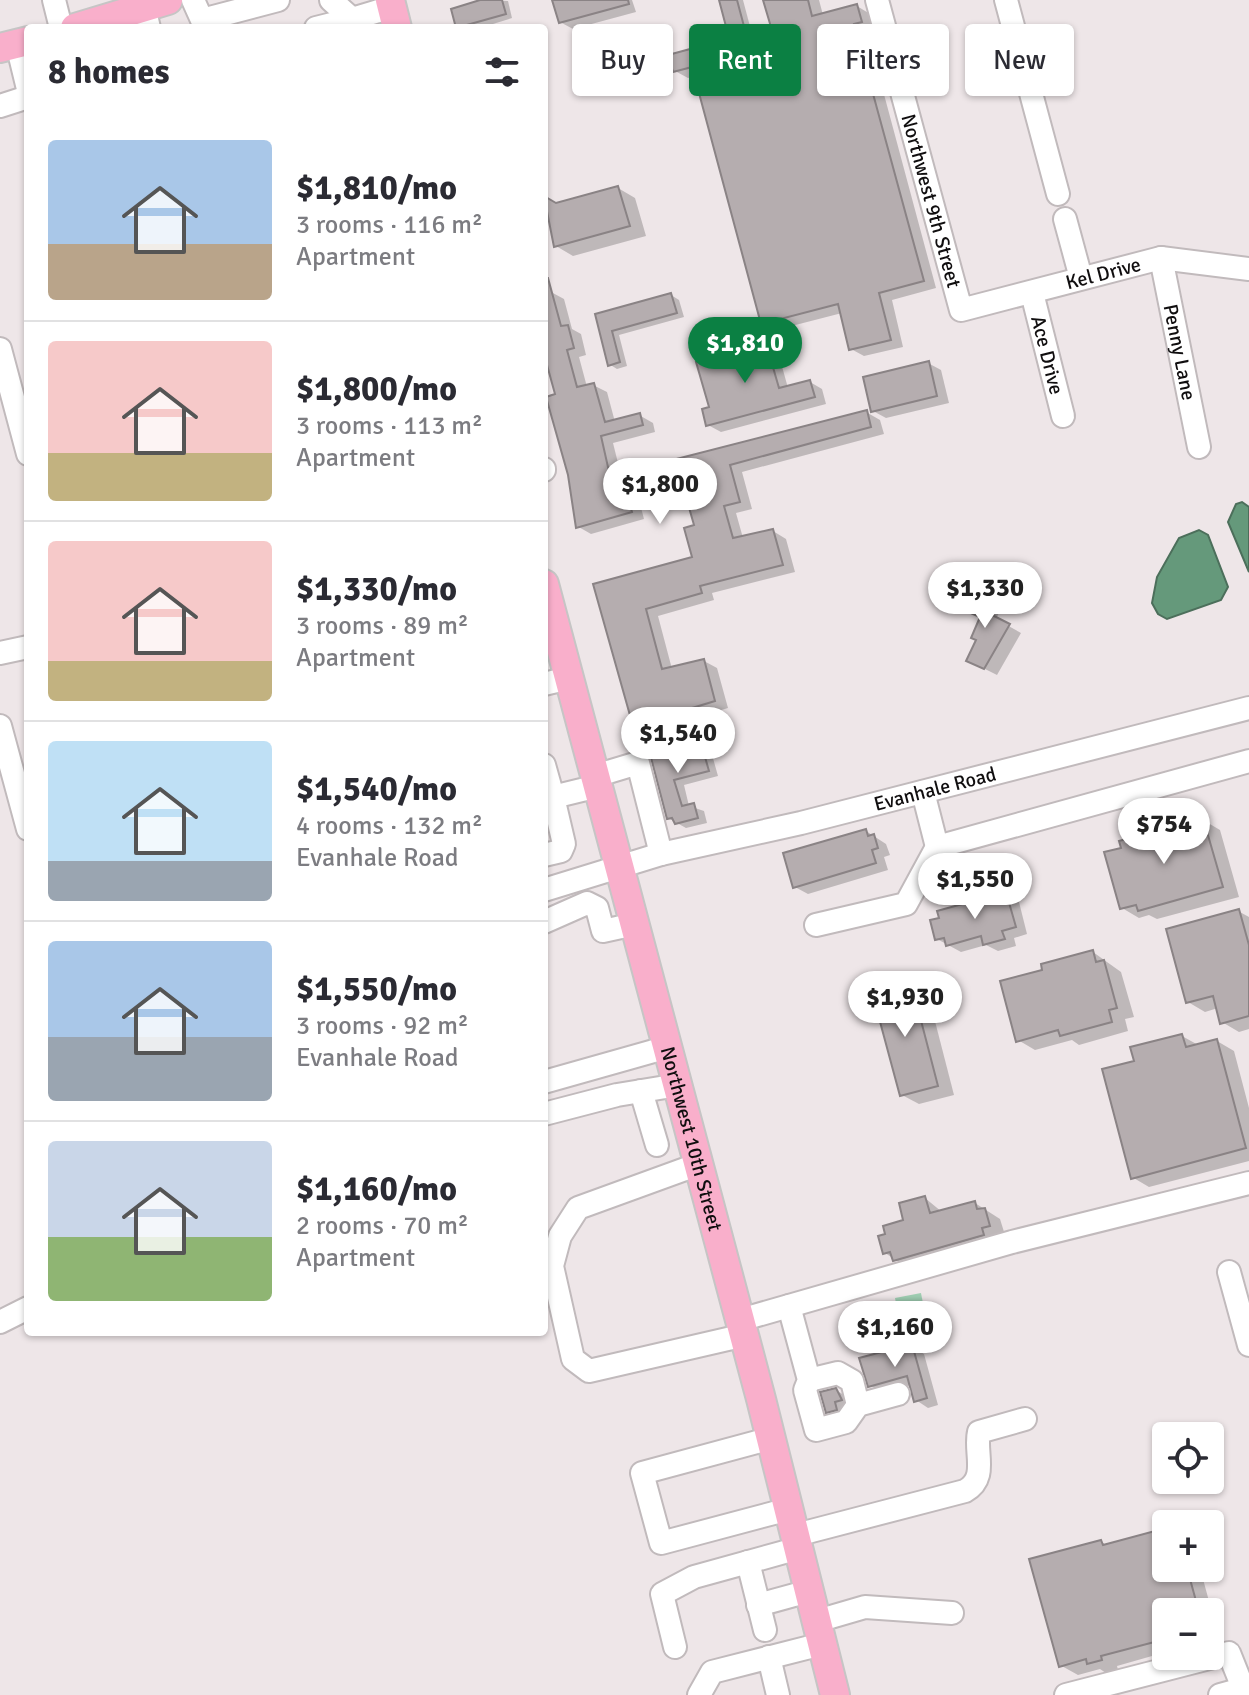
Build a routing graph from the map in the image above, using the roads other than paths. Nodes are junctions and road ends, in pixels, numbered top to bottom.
1 (54, 0) edge
2 (278, 0) edge
3 (331, 0) edge
4 (877, 0) edge
5 (1006, 0) edge
6 (253, 3) edge
7 (198, 10) edge
8 (153, 12) edge
9 (393, 12) edge
10 (353, 23) edge
11 (60, 24) edge
12 (94, 24) edge
13 (15, 44) edge
14 (24, 75) edge
15 (24, 98) edge
16 (0, 106) edge
17 (1058, 194) dead end
18 (1065, 219) dead end
19 (1161, 258) junction
20 (1249, 269) edge
21 (1081, 278) junction
22 (1032, 293) junction
23 (961, 310) joint
24 (0, 349) edge
25 (1063, 416) dead end
26 (24, 439) edge
27 (1199, 447) dead end
28 (548, 611) edge
29 (24, 648) edge
30 (0, 653) edge
31 (557, 681) edge
32 (1249, 708) edge
33 (0, 726) edge
34 (1249, 761) edge
35 (548, 779) edge
36 (597, 781) junction
37 (923, 792) junction
38 (553, 797) junction
39 (24, 814) edge
40 (937, 847) junction
41 (548, 854) edge
42 (661, 854) junction
43 (620, 867) junction
44 (548, 889) edge
45 (548, 920) edge
46 (635, 924) junction
47 (816, 925) dead end
48 (668, 1047) junction
49 (548, 1081) edge
50 (678, 1085) junction
51 (641, 1091) junction
52 (548, 1113) edge
53 (657, 1145) dead end
54 (699, 1164) junction
55 (1249, 1183) edge
56 (1229, 1272) dead end
57 (789, 1306) junction
58 (24, 1310) edge
59 (1246, 1320) edge
60 (0, 1322) edge
61 (742, 1327) junction
62 (1249, 1345) edge
63 (809, 1380) junction
64 (898, 1394) dead end
65 (858, 1405) junction
66 (1025, 1419) dead end
67 (772, 1438) junction
68 (794, 1531) junction
69 (748, 1562) junction
70 (809, 1591) junction
71 (758, 1605) junction
72 (952, 1613) dead end
73 (765, 1630) dead end
74 (819, 1632) junction
75 (675, 1647) dead end
76 (769, 1657) junction
77 (1246, 1688) edge
78 (699, 1695) edge
79 (778, 1695) edge
80 (835, 1695) edge
81 (1066, 1695) edge
82 (1220, 1695) edge

1 - 11 street
2 - 6 street
3 - 10 street
4 - 23 street, Northwest 9th Street
5 - 17 street
6 - 7 street
8 - 12 main road
9 - 10 street
13 - 14 street
15 - 16 street
18 - 21 street
19 - 20 street, Kel Drive
19 - 21 street, Kel Drive
19 - 27 street, Penny Lane
21 - 22 street, Kel Drive
22 - 23 street, Kel Drive
22 - 25 street, Ace Drive
24 - 26 street
28 - 31 main road, Northwest 10th Street
29 - 30 street
31 - 36 main road, Northwest 10th Street
32 - 37 street, Evanhale Road
33 - 39 street
34 - 40 street
35 - 38 street
36 - 38 street
36 - 42 street
36 - 43 main road, Northwest 10th Street
37 - 40 street
37 - 42 street, Evanhale Road
38 - 41 street
40 - 47 street
42 - 43 street, Evanhale Road
43 - 44 street, Evanhale Road
43 - 46 main road, Northwest 10th Street
45 - 46 street
46 - 48 main road, Northwest 10th Street
48 - 49 street
48 - 50 main road, Northwest 10th Street
50 - 51 street
50 - 54 main road, Northwest 10th Street
51 - 52 street
51 - 53 street
54 - 61 main road, Northwest 10th Street
54 - 61 street
55 - 57 street
56 - 59 street
57 - 61 street
57 - 63 street
58 - 60 street
59 - 62 street
61 - 67 main road, Northwest 10th Street
63 - 65 street
63 - 65 street
64 - 65 street
66 - 68 street
67 - 68 main road, Northwest 10th Street
67 - 68 street
68 - 69 street
68 - 70 main road, Northwest 10th Street
69 - 71 street
69 - 75 street
70 - 71 street
70 - 74 main road, Northwest 10th Street
71 - 73 street
72 - 74 street
74 - 76 street
74 - 80 main road, Northwest 10th Street
76 - 78 street
76 - 79 street
77 - 81 street
77 - 82 street

